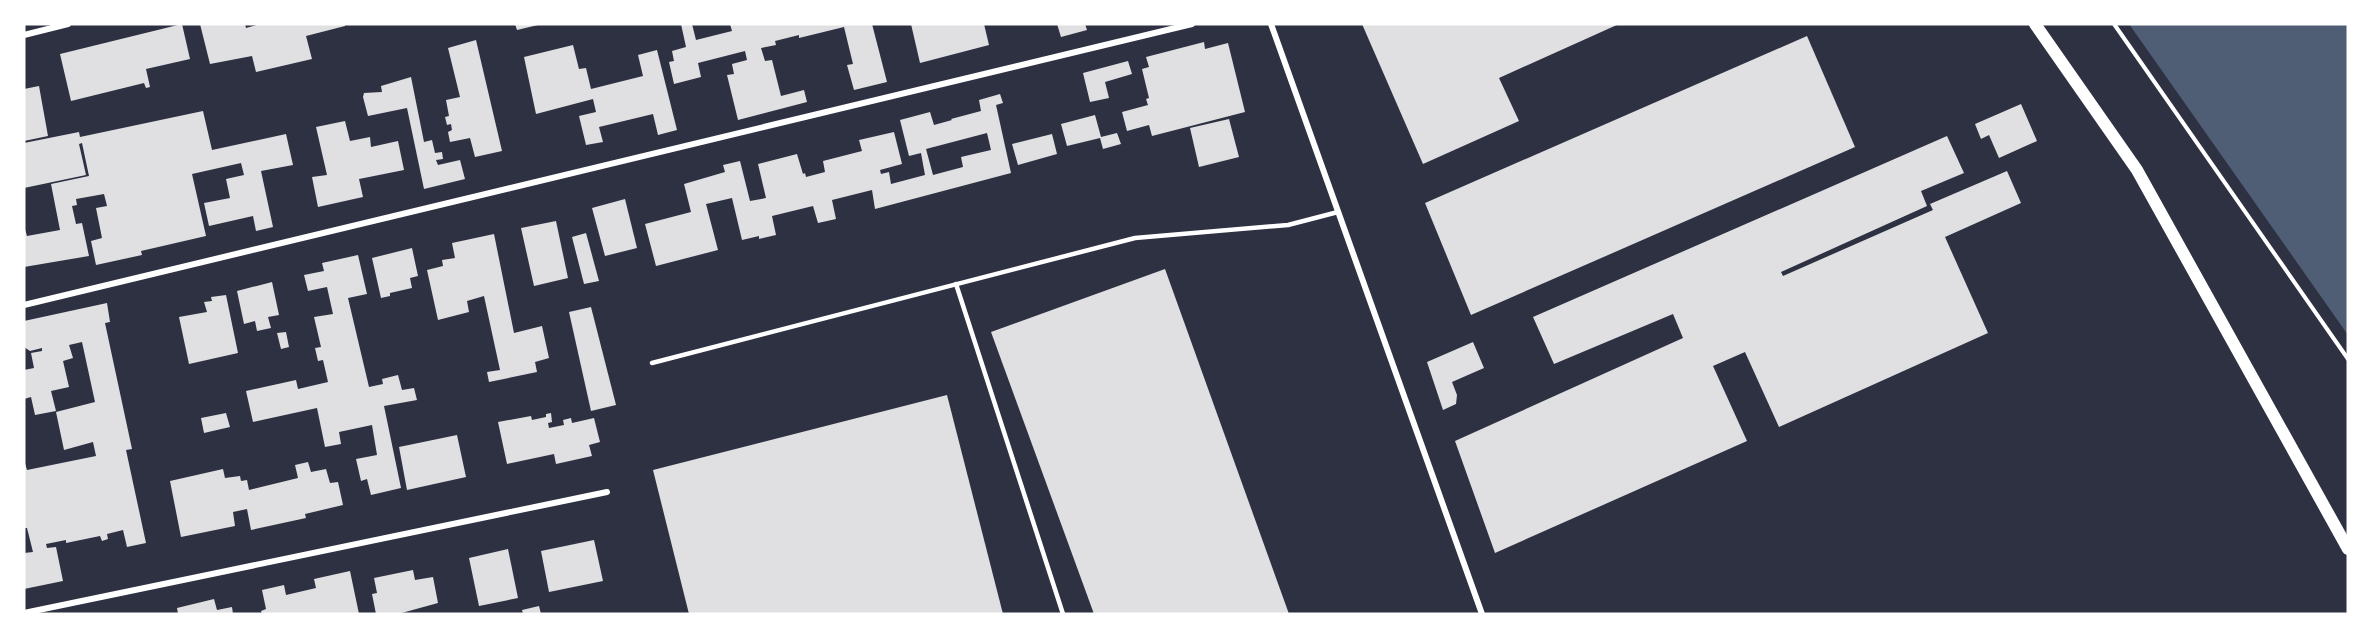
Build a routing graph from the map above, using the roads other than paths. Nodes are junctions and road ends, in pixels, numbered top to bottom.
1 (68, 24) edge
2 (1192, 24) edge
3 (1271, 24) edge
4 (2035, 24) edge
5 (24, 35) edge
6 (1338, 212) junction
7 (956, 284) junction
8 (24, 305) edge
9 (652, 363) dead end
10 (607, 492) dead end
11 (2348, 549) edge
12 (24, 613) edge
13 (1063, 614) edge
14 (1482, 614) edge

1 - 5 street
2 - 8 street
3 - 6 street
4 - 11 main road
6 - 7 lane
6 - 14 street
7 - 9 lane
7 - 13 lane
10 - 12 street

